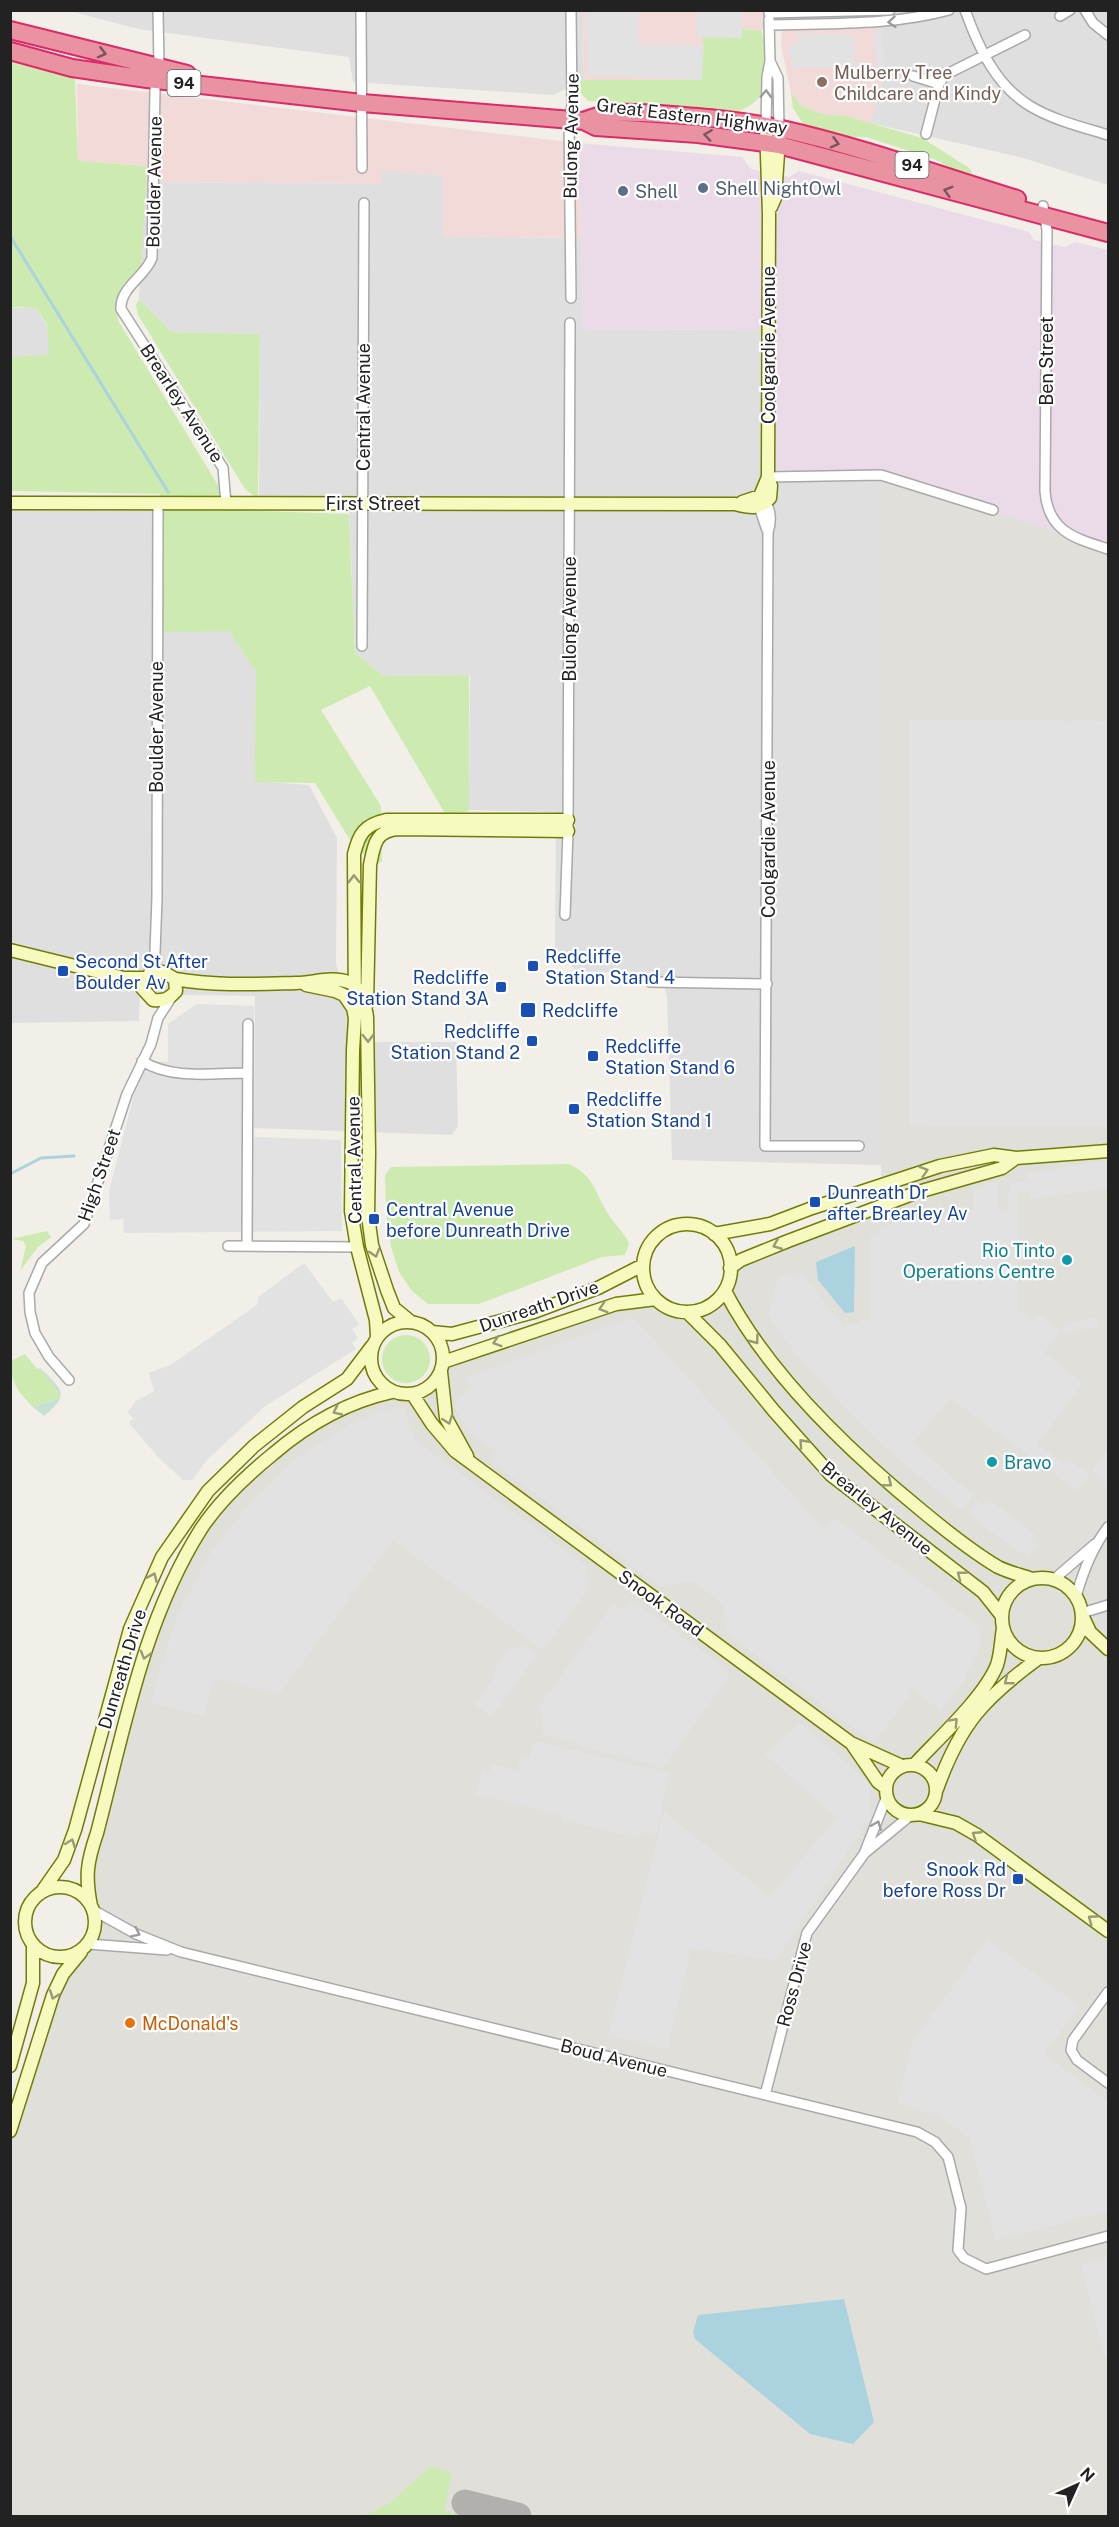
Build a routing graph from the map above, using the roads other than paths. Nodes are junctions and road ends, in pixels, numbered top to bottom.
1 (158, 10) edge
2 (361, 10) edge
3 (571, 10) edge
4 (890, 10) edge
5 (949, 10) edge
6 (965, 10) edge
7 (1070, 10) edge
8 (1085, 10) edge
9 (769, 12) edge
10 (1060, 16) dead end
11 (769, 25) junction
12 (14, 29) edge
13 (1025, 34) dead end
14 (1108, 35) edge
15 (10, 51) edge
16 (984, 56) junction
17 (158, 74) junction
18 (913, 75) dead end
19 (939, 84) junction
20 (362, 103) junction
21 (577, 120) junction
22 (926, 134) dead end
23 (1108, 135) edge
24 (772, 136) junction
25 (362, 168) dead end
26 (364, 203) dead end
27 (1044, 211) junction
28 (1108, 223) edge
29 (1108, 232) edge
30 (571, 298) dead end
31 (121, 309) joint
32 (570, 323) dead end
33 (768, 477) junction
34 (761, 502) junction
35 (10, 503) edge
36 (158, 503) junction
37 (569, 503) junction
38 (226, 504) junction
39 (363, 504) junction
40 (993, 510) dead end
41 (1108, 549) edge
42 (362, 646) dead end
43 (568, 826) junction
44 (565, 915) dead end
45 (354, 938) junction
46 (10, 950) edge
47 (155, 952) junction
48 (367, 965) junction
49 (163, 972) junction
50 (650, 982) dead end
51 (767, 984) junction
52 (146, 985) junction
53 (353, 985) junction
54 (337, 989) junction
55 (174, 990) junction
56 (361, 1017) junction
57 (158, 1018) junction
58 (248, 1024) dead end
59 (142, 1061) junction
60 (248, 1073) junction
61 (860, 1146) dead end
62 (1108, 1151) edge
63 (1016, 1158) junction
64 (714, 1234) junction
65 (228, 1246) dead end
66 (247, 1246) junction
67 (357, 1247) junction
68 (643, 1264) junction
69 (730, 1268) junction
70 (725, 1291) junction
71 (656, 1299) junction
72 (687, 1312) junction
73 (411, 1322) junction
74 (432, 1332) junction
75 (375, 1341) junction
76 (442, 1367) junction
77 (69, 1380) dead end
78 (392, 1392) junction
79 (413, 1395) junction
80 (471, 1462) junction
81 (1108, 1527) edge
82 (1099, 1540) junction
83 (1032, 1579) junction
84 (1053, 1580) junction
85 (1076, 1597) junction
86 (1108, 1605) edge
87 (1082, 1615) junction
88 (1002, 1621) junction
89 (1108, 1649) edge
90 (1039, 1658) junction
91 (851, 1743) junction
92 (908, 1765) junction
93 (936, 1789) junction
94 (886, 1792) junction
95 (915, 1814) junction
96 (864, 1854) junction
97 (41, 1893) junction
98 (92, 1908) junction
99 (1108, 1931) edge
100 (33, 1945) junction
101 (87, 1945) junction
102 (181, 1952) junction
103 (1108, 1992) edge
104 (10, 2066) edge
105 (1108, 2083) edge
106 (765, 2095) junction
107 (10, 2131) edge
108 (1108, 2236) edge

1 - 17 street, Boulder Avenue
2 - 20 street
3 - 21 street, Bulong Avenue
4 - 9 street
5 -> 11 street
6 - 16 street
7 - 10 street
8 - 14 street
9 - 11 street, Coolgardie Avenue
11 - 24 street, Coolgardie Avenue
12 -> 17 highway, Great Eastern Highway / 94
13 - 16 street
15 - 17 highway, Great Eastern Highway / 94
16 - 19 street
16 - 23 street
17 - 20 highway, Great Eastern Highway / 94
17 - 31 street, Boulder Avenue
18 - 19 street
19 - 22 street
20 - 21 highway, Great Eastern Highway / 94
20 - 25 street
21 - 24 highway, Great Eastern Highway / 94
21 - 30 street, Bulong Avenue
24 - 27 highway, Great Eastern Highway / 94
24 - 33 main road, Coolgardie Avenue
26 - 39 street, Central Avenue
27 - 28 highway, Great Eastern Highway / 94
27 - 29 highway, Great Eastern Highway / 94
27 - 41 street, Ben Street
31 - 38 street, Brearley Avenue
32 - 37 street, Bulong Avenue
33 - 34 main road, Coolgardie Avenue
33 - 40 street
34 - 37 main road, First Street
34 - 51 street, Coolgardie Avenue
35 - 36 main road, First Street
36 - 38 main road, First Street
36 - 47 street, Boulder Avenue
37 - 39 main road, First Street
37 - 43 street, Bulong Avenue
38 - 39 main road, First Street
39 - 42 street, Central Avenue
43 - 44 street, Bulong Avenue
45 -> 43 main road, Central Avenue
43 - 48 main road, Central Avenue
45 - 53 main road, Central Avenue
45 - 54 main road, Central Avenue
46 - 52 main road
47 - 49 street, Boulder Avenue
47 - 52 street, Boulder Avenue
48 - 53 main road
48 - 56 main road, Central Avenue
49 - 52 main road
49 - 55 main road
50 - 51 street
51 - 61 street, Coolgardie Avenue
52 - 55 main road
52 - 57 street
53 - 54 main road
53 - 56 main road, Central Avenue
54 - 55 main road
54 - 56 main road, Central Avenue
55 - 57 street, High Street
56 - 67 main road, Central Avenue
56 -> 73 main road, Central Avenue
57 - 59 street, High Street
58 - 60 street
59 - 60 street
59 - 77 street, High Street
60 - 66 street
62 - 63 main road
64 -> 63 main road
63 -> 69 main road
64 - 68 main road
64 - 69 main road
65 - 66 street
66 - 67 street
67 - 75 main road, Central Avenue
68 - 71 main road
68 - 74 main road, Dunreath Drive
69 - 70 main road
70 - 72 main road
70 -> 83 main road, Brearley Avenue
71 - 72 main road
71 -> 76 main road, Dunreath Drive
88 -> 72 main road, Brearley Avenue
73 - 74 main road
73 - 75 main road
74 - 76 main road
75 - 78 main road
97 -> 75 main road, Dunreath Drive
76 - 79 main road
76 -> 80 main road, Snook Road
78 - 79 main road
78 -> 98 main road, Dunreath Drive
79 - 80 main road, Snook Road
80 - 91 main road, Snook Road
81 - 82 street
82 - 84 street
82 - 85 street
83 - 84 main road
83 - 88 main road
84 - 85 main road
85 - 87 main road
86 - 87 street
87 - 89 main road
87 - 90 main road
88 - 90 main road
92 -> 88 main road
90 -> 93 main road
91 - 92 main road, Snook Road
91 - 94 main road, Snook Road
92 - 93 main road
92 - 94 main road
93 - 95 main road
94 - 95 main road
96 -> 94 street, Ross Drive
95 - 96 street, Ross Drive
99 -> 95 main road
96 - 106 street, Ross Drive
97 - 98 main road
97 - 100 main road
98 - 101 main road
98 -> 102 street, Boud Avenue
100 - 101 main road
100 - 104 main road
101 - 102 street, Boud Avenue
101 -> 107 main road
102 - 106 street, Boud Avenue
103 - 105 street
106 - 108 street, Boud Avenue

